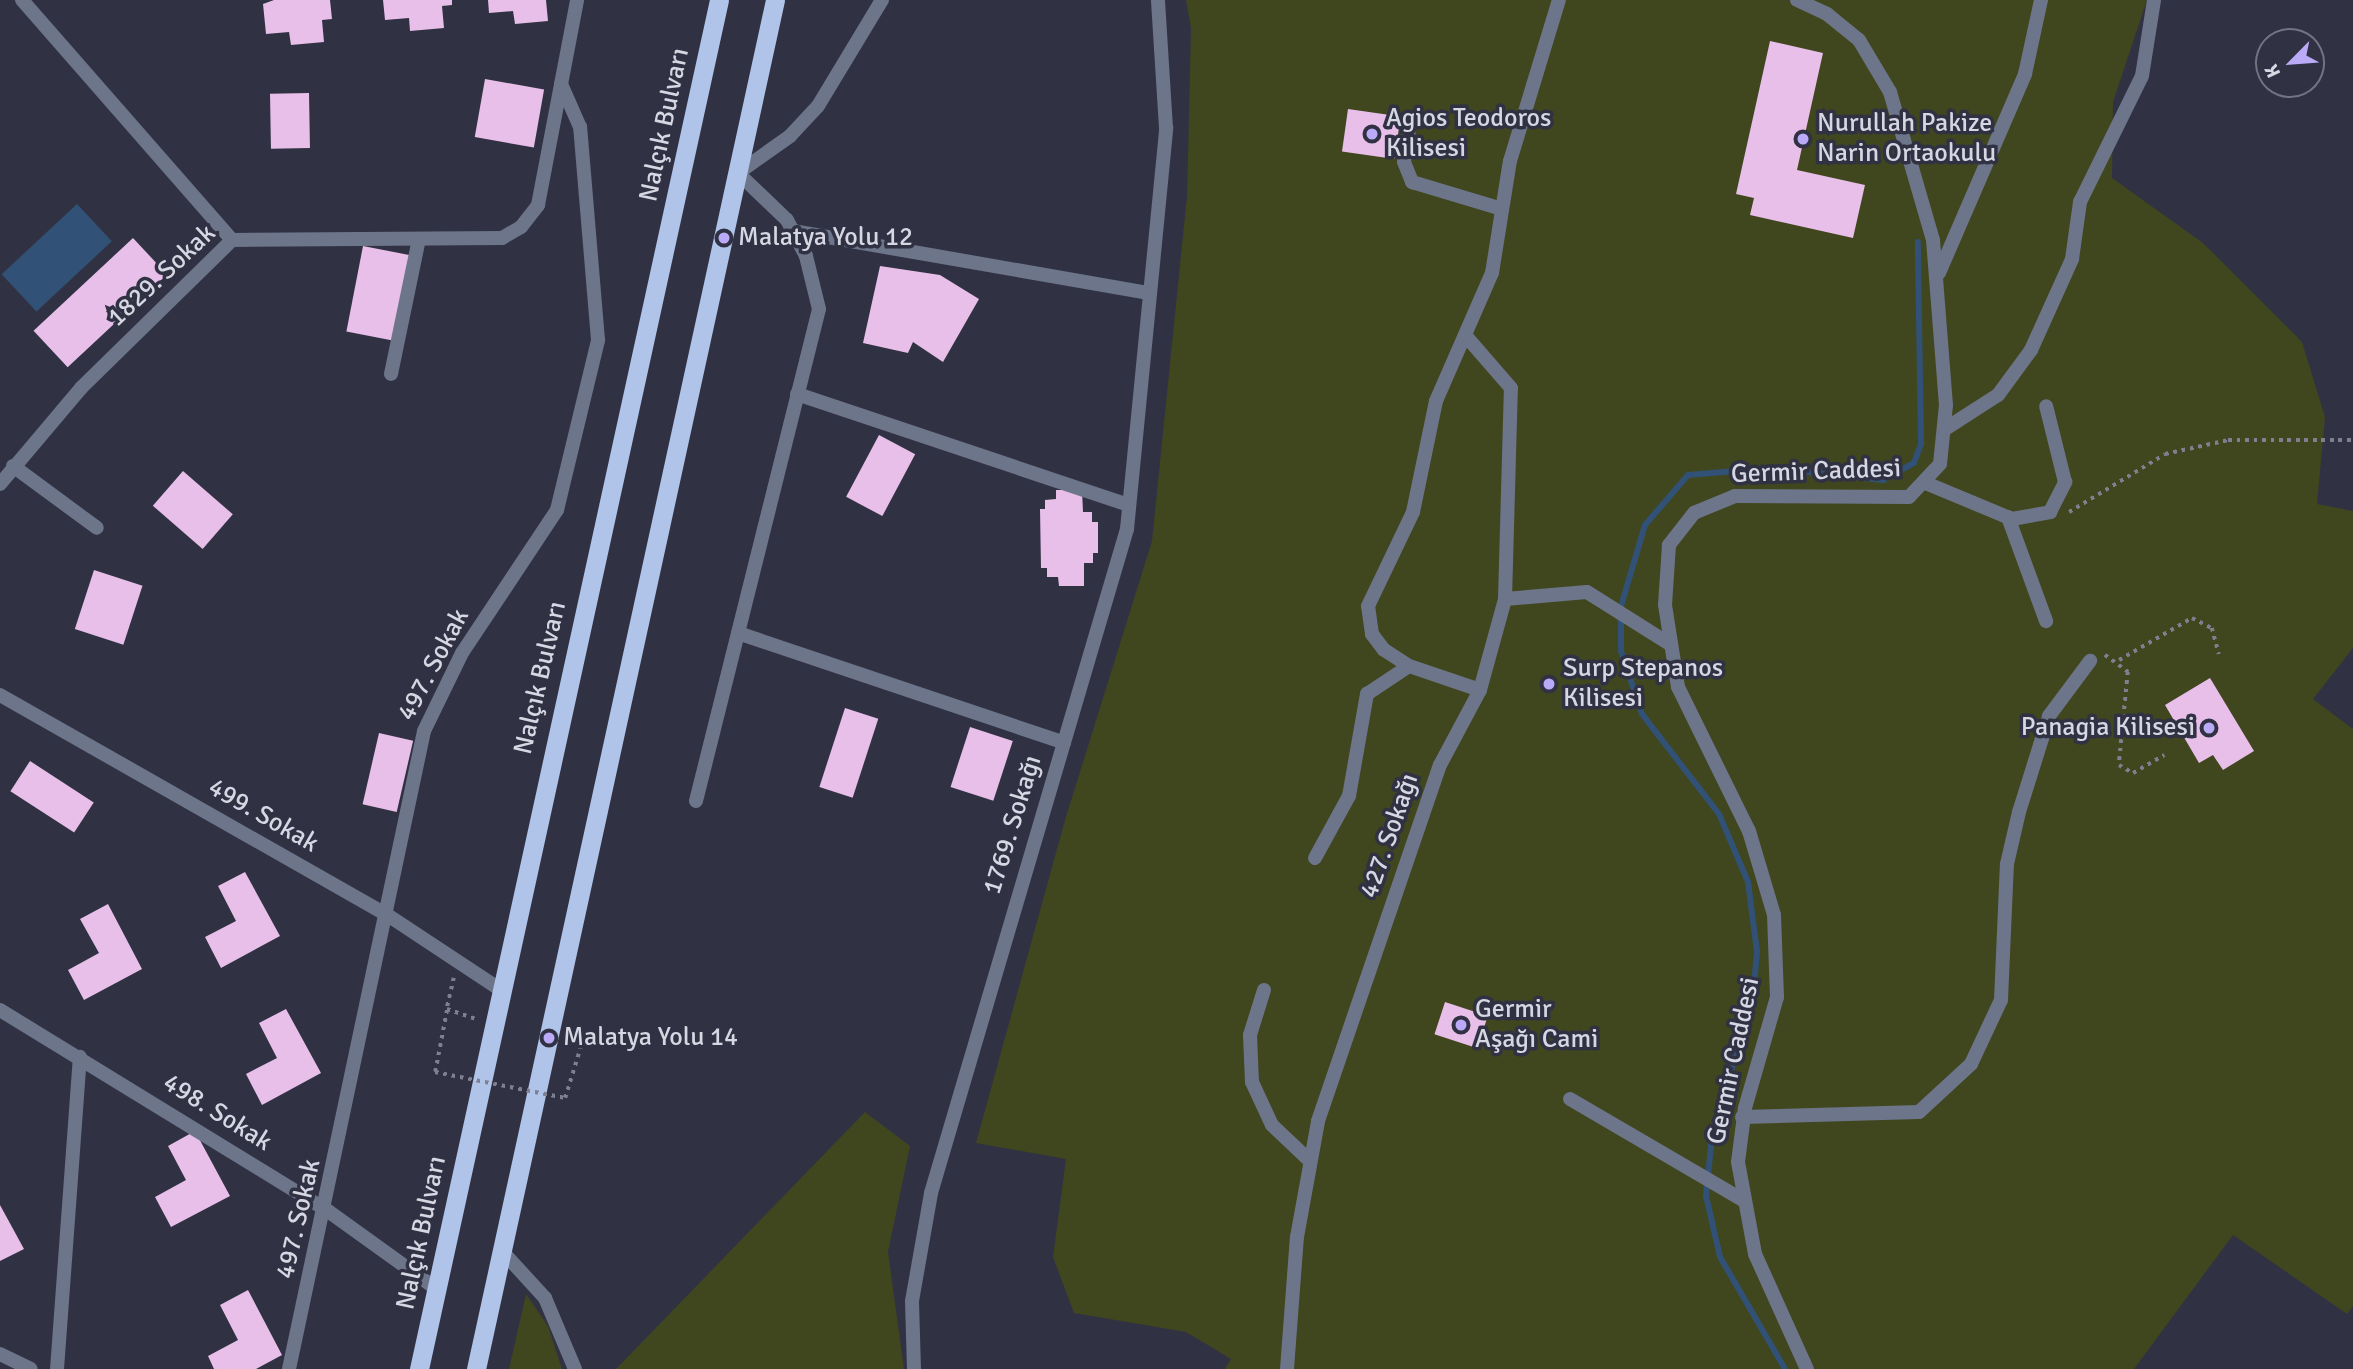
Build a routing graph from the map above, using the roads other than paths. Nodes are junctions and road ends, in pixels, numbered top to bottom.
1 (22, 0) edge
2 (577, 0) edge
3 (719, 0) edge
4 (775, 0) edge
5 (883, 0) edge
6 (1158, 0) edge
7 (1559, 0) edge
8 (1797, 0) edge
9 (2041, 0) edge
10 (2154, 0) edge
11 (561, 84) junction
12 (1409, 130) dead end
13 (738, 173) junction
14 (1502, 209) junction
15 (793, 231) junction
16 (419, 239) junction
17 (232, 240) junction
18 (1938, 275) junction
19 (1148, 293) junction
20 (1465, 335) junction
21 (391, 374) dead end
22 (797, 394) junction
23 (2046, 406) dead end
24 (1945, 429) junction
25 (13, 466) junction
26 (0, 484) edge
27 (1927, 484) junction
28 (1129, 505) junction
29 (2008, 517) junction
30 (97, 528) dead end
31 (1505, 599) junction
32 (2046, 621) dead end
33 (738, 633) junction
34 (1668, 643) junction
35 (2090, 661) dead end
36 (1409, 666) junction
37 (1480, 690) junction
38 (0, 695) edge
39 (1064, 743) junction
40 (696, 800) dead end
41 (1315, 858) dead end
42 (386, 914) junction
43 (498, 988) junction
44 (1264, 989) dead end
45 (0, 1010) edge
46 (80, 1057) junction
47 (1570, 1099) dead end
48 (1742, 1117) junction
49 (1309, 1160) junction
50 (1743, 1200) junction
51 (328, 1211) junction
52 (502, 1251) junction
53 (438, 1290) junction
54 (0, 1354) edge
55 (31, 1369) edge
56 (57, 1369) edge
57 (289, 1369) edge
58 (419, 1369) edge
59 (476, 1369) edge
60 (575, 1369) edge
61 (914, 1369) edge
62 (1287, 1369) edge
63 (1807, 1369) edge

1 - 17 street
2 - 11 street
3 - 43 highway, Nalçık Bulvarı
4 - 13 highway
5 - 13 street
6 - 19 street, 1769. Sokağı
7 - 14 street
8 - 18 street, Germir Caddesi
9 - 18 street
10 - 24 street
11 - 16 street, 1829. Sokak
11 - 42 street, 497. Sokak
12 - 14 street
13 - 15 street
13 - 52 highway
14 - 20 street
15 - 19 street
15 - 22 street
16 - 17 street, 1829. Sokak
16 - 21 street
17 - 25 street, 1829. Sokak
18 - 24 street, Germir Caddesi
19 - 28 street, 1769. Sokağı
20 - 31 street, 427. Sokağı
20 - 36 street
22 - 28 street
22 - 33 street
23 - 29 street
24 - 27 street, Germir Caddesi
25 - 26 street, 1829. Sokak
25 - 30 street
27 - 29 street
27 - 34 street, Germir Caddesi
28 - 39 street, 1769. Sokağı
29 - 32 street
31 - 34 street
31 - 37 street, 427. Sokağı
33 - 39 street
33 - 40 street
34 - 48 street, Germir Caddesi
35 - 48 street
36 - 37 street
36 - 41 street
37 - 49 street, 427. Sokağı
38 - 42 street, 499. Sokak
39 - 61 street, 1769. Sokağı
42 - 43 street, 499. Sokak
42 - 51 street, 497. Sokak
43 - 53 highway, Nalçık Bulvarı
44 - 49 street
45 - 46 street, 498. Sokak
46 - 51 street, 498. Sokak
46 - 56 street
47 - 50 street
48 - 50 street, Germir Caddesi
49 - 62 street, 427. Sokağı
50 - 63 street, Germir Caddesi
51 - 53 street, 498. Sokak
51 - 57 street, 497. Sokak
52 - 59 highway
52 - 60 street
53 - 58 highway, Nalçık Bulvarı
54 - 55 street

